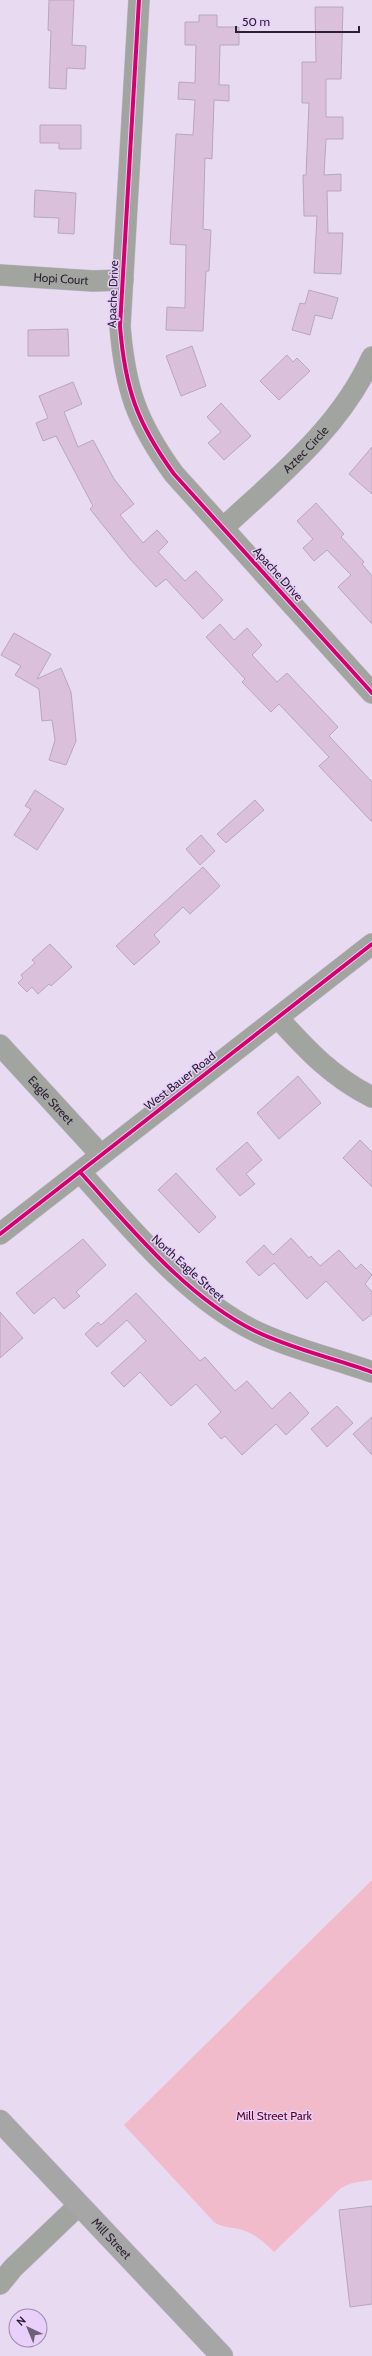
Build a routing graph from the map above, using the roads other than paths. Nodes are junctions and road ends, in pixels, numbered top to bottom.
1 (138, 0) edge
2 (0, 275) edge
3 (123, 280) junction
4 (372, 357) edge
5 (223, 528) junction
6 (372, 693) edge
7 (372, 944) edge
8 (278, 1018) junction
9 (0, 1046) edge
10 (372, 1097) edge
11 (101, 1155) junction
12 (80, 1172) junction
13 (0, 1234) edge
14 (372, 1372) edge
15 (0, 2121) edge
16 (79, 2205) junction
17 (0, 2284) edge
18 (222, 2356) edge

1 - 3 street, Apache Drive
2 - 3 street, Hopi Court
3 - 5 street, Apache Drive
4 - 5 street, Aztec Circle
5 - 6 street, Apache Drive
7 - 8 street, West Bauer Road
8 - 10 street
8 - 11 street, West Bauer Road
9 - 11 street, Eagle Street
11 - 12 street, West Bauer Road
12 - 13 street, West Bauer Road
12 - 14 street, North Eagle Street
15 - 16 main road, Mill Street
16 - 17 street
16 - 18 main road, Mill Street

